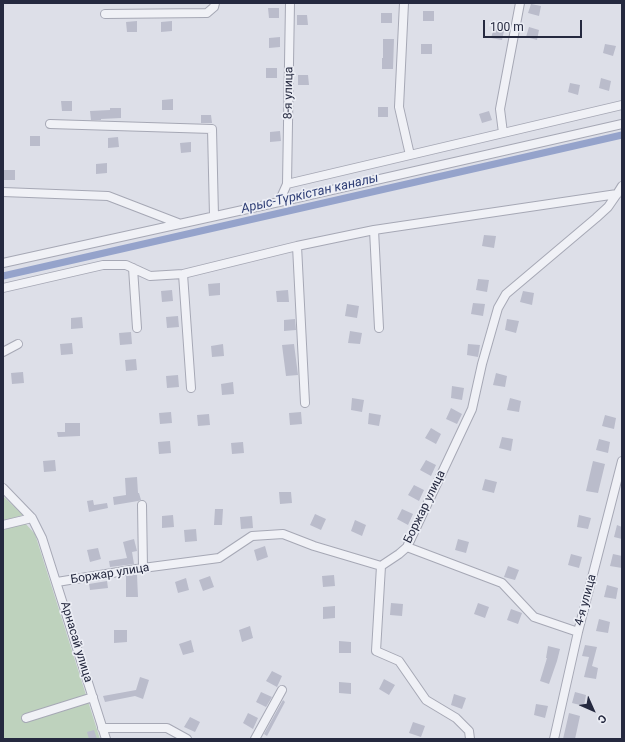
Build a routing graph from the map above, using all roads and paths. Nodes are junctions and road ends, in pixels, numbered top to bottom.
1 (215, 3) edge
2 (290, 3) edge
3 (404, 3) edge
4 (520, 3) edge
5 (105, 14) dead end
6 (622, 105) edge
7 (50, 124) dead end
8 (622, 124) edge
9 (503, 133) junction
10 (410, 155) junction
11 (287, 184) junction
12 (622, 186) edge
13 (3, 192) edge
14 (617, 194) junction
15 (279, 202) junction
16 (214, 216) junction
17 (179, 224) junction
18 (374, 230) junction
19 (297, 246) junction
20 (3, 263) edge
21 (133, 268) junction
22 (184, 274) junction
23 (3, 288) edge
24 (137, 328) dead end
25 (379, 328) dead end
26 (18, 344) dead end
27 (3, 352) edge
28 (190, 388) dead end
29 (305, 404) dead end
30 (622, 461) edge
31 (3, 488) edge
32 (142, 505) dead end
33 (32, 518) junction
34 (3, 525) edge
35 (407, 547) junction
36 (381, 566) junction
37 (143, 568) junction
38 (57, 582) junction
39 (578, 632) junction
40 (282, 690) dead end
41 (93, 697) junction
42 (26, 718) dead end
43 (102, 728) junction
44 (106, 739) edge
45 (187, 739) edge
46 (255, 739) edge
47 (470, 739) edge
48 (554, 739) edge

1 - 5 street
2 - 11 street, 8-я улица
3 - 10 street
4 - 9 street
6 - 9 street
7 - 16 street
8 - 15 street
9 - 10 street
10 - 11 street
11 - 15 street
12 - 14 street, Боржар улица
13 - 17 street
14 - 18 street
14 - 35 street, Боржар улица
15 - 16 street
16 - 17 street
17 - 20 street
18 - 19 street
18 - 25 street
19 - 22 street
19 - 29 street
21 - 22 street
21 - 23 street
21 - 24 street
22 - 28 street
26 - 27 street
30 - 39 street, 4-я улица
31 - 33 street, Арнасай улица
32 - 37 street
33 - 34 street
33 - 38 street, Арнасай улица
35 - 36 street, Боржар улица
35 - 39 street
36 - 37 street, Боржар улица
36 - 47 street
37 - 38 street, Боржар улица
38 - 41 street, Арнасай улица
39 - 48 street, 4-я улица
40 - 46 street
41 - 42 street
41 - 43 street, Арнасай улица
43 - 44 street, Арнасай улица
43 - 45 street

